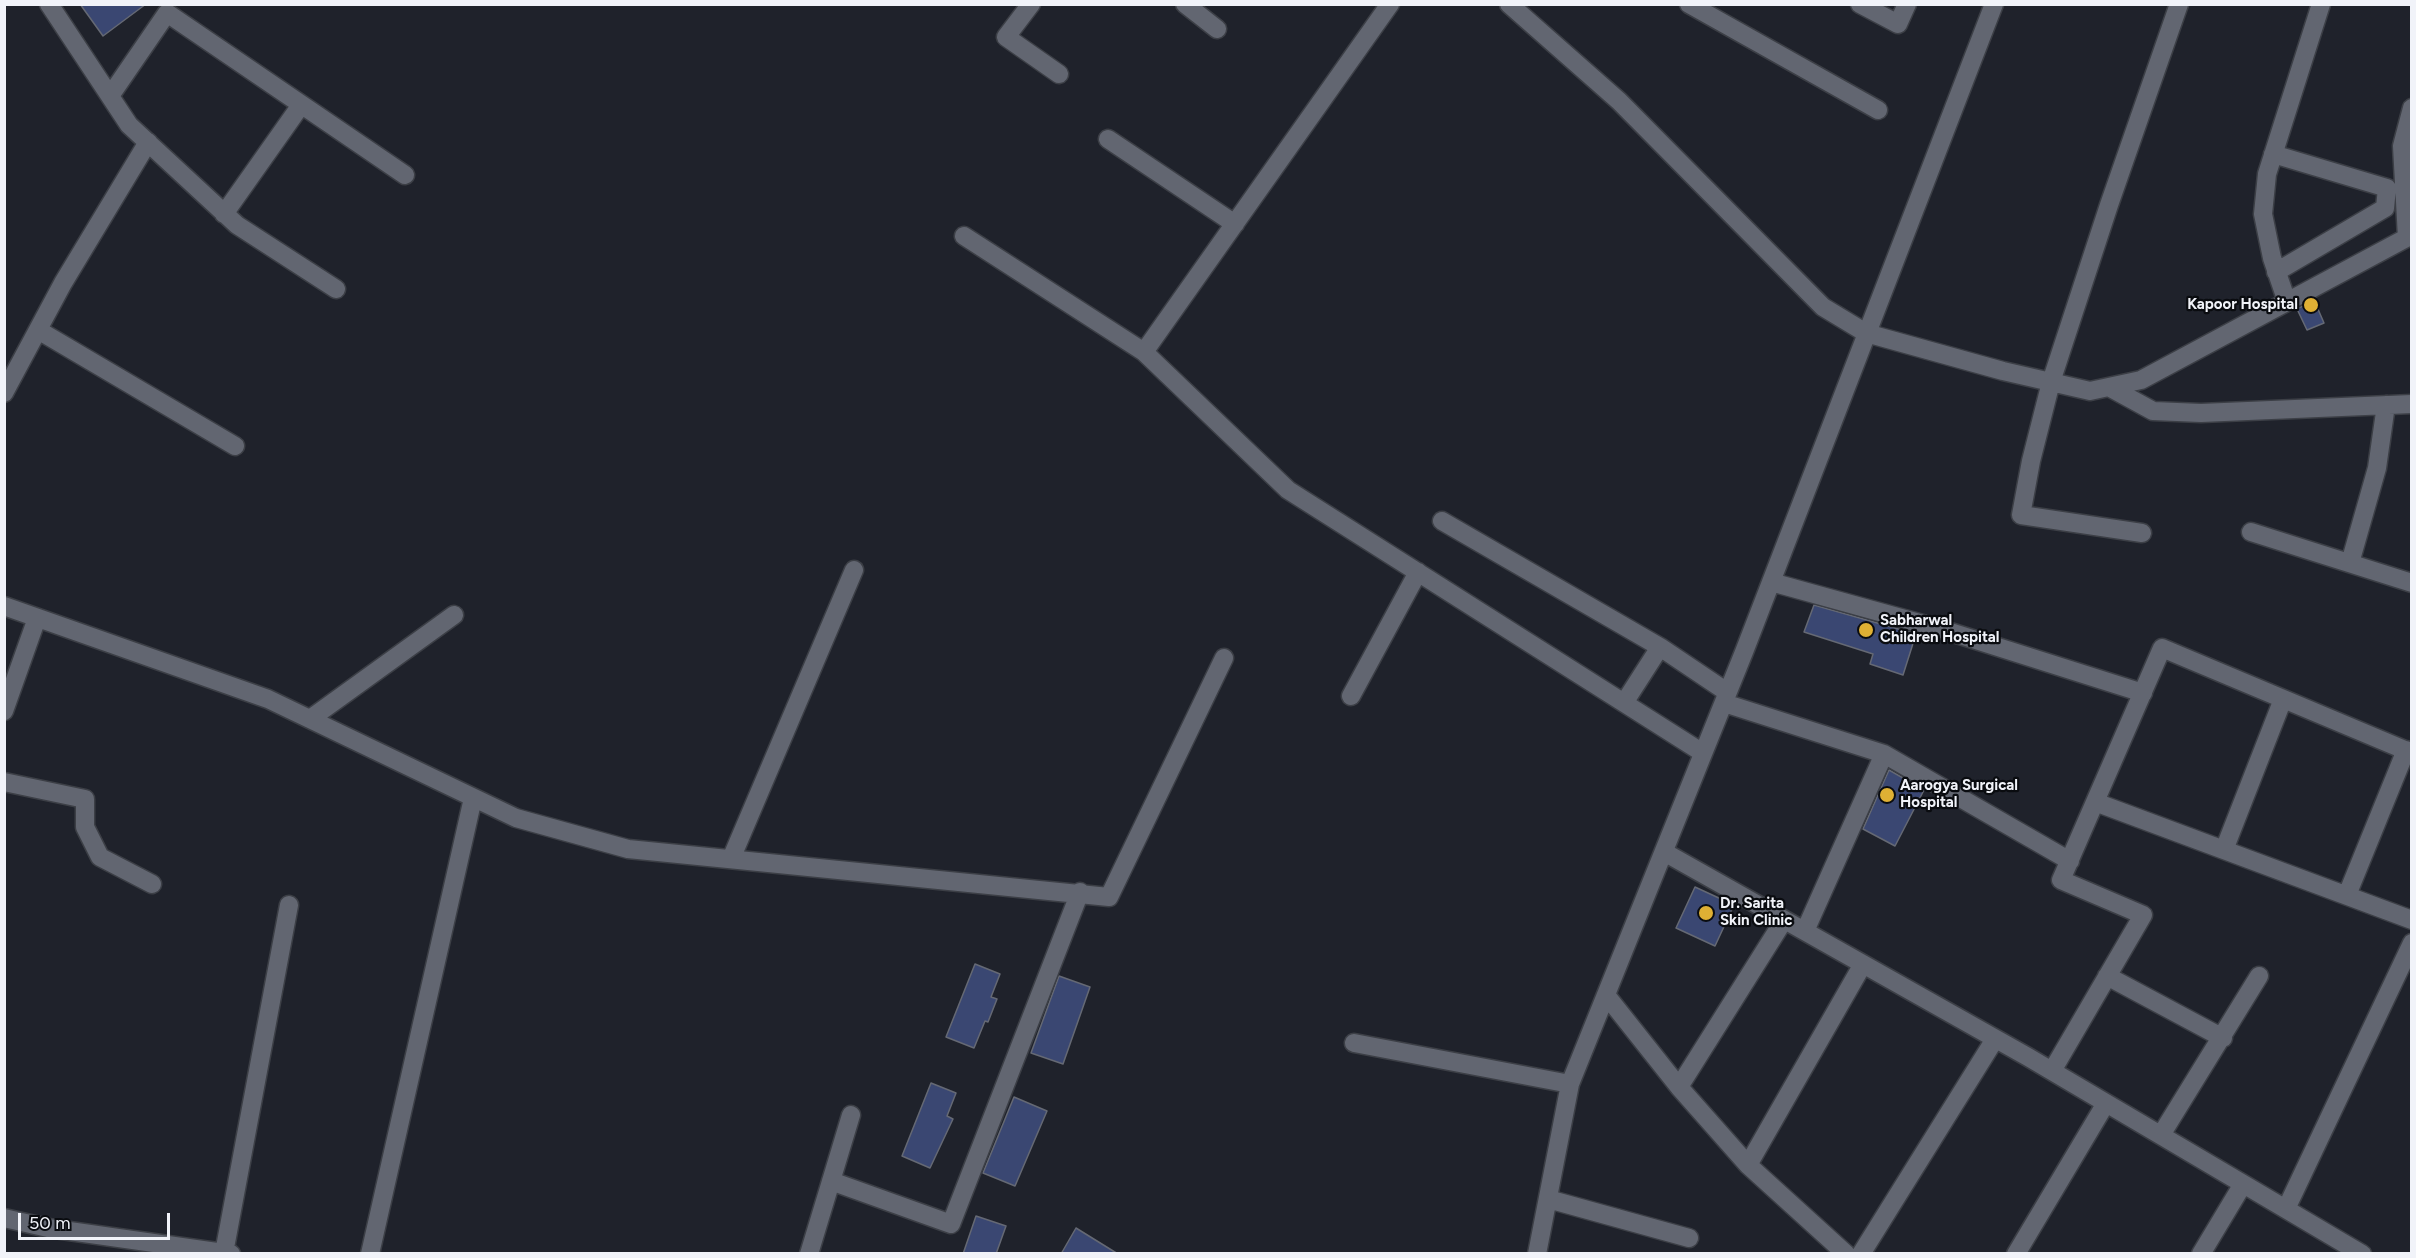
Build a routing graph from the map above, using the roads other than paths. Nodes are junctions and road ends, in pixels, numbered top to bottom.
1 (49, 4) edge
2 (1032, 4) edge
3 (1185, 4) edge
4 (1390, 4) edge
5 (1509, 4) edge
6 (1689, 4) edge
7 (1860, 4) edge
8 (1907, 4) edge
9 (1994, 4) edge
10 (2179, 4) edge
11 (2321, 4) edge
12 (1217, 29) dead end
13 (1059, 74) dead end
14 (110, 96) junction
15 (302, 105) junction
16 (2412, 108) edge
17 (1878, 110) dead end
18 (1108, 139) dead end
19 (148, 142) junction
20 (2273, 154) junction
21 (405, 175) dead end
22 (224, 214) junction
23 (1235, 224) junction
24 (964, 236) dead end
25 (2410, 236) edge
26 (2276, 272) junction
27 (336, 290) dead end
28 (2287, 302) junction
29 (38, 330) junction
30 (1866, 333) junction
31 (1144, 352) junction
32 (2051, 382) junction
33 (2109, 387) junction
34 (4, 393) edge
35 (2412, 404) edge
36 (2386, 405) junction
37 (235, 446) dead end
38 (1442, 521) dead end
39 (2251, 532) dead end
40 (2142, 533) dead end
41 (2350, 563) junction
42 (854, 570) dead end
43 (1418, 572) junction
44 (1772, 582) junction
45 (2412, 583) edge
46 (4, 606) edge
47 (454, 615) dead end
48 (37, 618) junction
49 (1660, 647) junction
50 (1224, 658) dead end
51 (2143, 693) junction
52 (1351, 696) dead end
53 (1725, 697) junction
54 (2283, 699) junction
55 (1624, 703) junction
56 (4, 711) edge
57 (310, 719) junction
58 (2409, 752) edge
59 (1703, 753) junction
60 (1884, 754) junction
61 (4, 782) edge
62 (473, 798) junction
63 (2095, 802) junction
64 (2224, 850) junction
65 (1664, 852) junction
66 (731, 859) junction
67 (2070, 861) junction
68 (153, 884) dead end
69 (1080, 892) junction
70 (2347, 896) junction
71 (289, 905) dead end
72 (1784, 920) junction
73 (2412, 920) edge
74 (1804, 931) junction
75 (2412, 943) edge
76 (1863, 964) junction
77 (2107, 976) junction
78 (2259, 976) dead end
79 (1606, 994) junction
80 (2223, 1038) junction
81 (1995, 1039) junction
82 (1354, 1043) dead end
83 (2052, 1071) junction
84 (1570, 1084) junction
85 (1679, 1087) junction
86 (2106, 1103) junction
87 (851, 1115) dead end
88 (2161, 1135) junction
89 (1748, 1165) junction
90 (831, 1181) junction
91 (2243, 1184) junction
92 (1548, 1199) junction
93 (2286, 1209) junction
94 (4, 1218) edge
95 (1689, 1238) dead end
96 (228, 1253) edge
97 (370, 1254) edge
98 (809, 1254) edge
99 (1538, 1254) edge
100 (1846, 1254) edge
101 (1861, 1254) edge
102 (2016, 1254) edge
103 (2201, 1254) edge
104 (2362, 1254) edge

1 - 14 street
2 - 13 street
3 - 12 street
4 - 23 street
5 - 30 street
6 - 17 street
7 - 8 street
9 - 30 street
10 - 32 street
11 - 20 street
14 - 15 street
14 - 19 street
15 - 21 street
15 - 22 street
16 - 25 street
18 - 23 street
19 - 22 street
19 - 29 street
20 - 26 street
20 - 26 street
22 - 27 street
23 - 31 street
24 - 31 street
25 - 28 street
26 - 28 street
28 - 33 street
29 - 34 street
29 - 37 street
30 - 32 street
30 - 44 street
31 - 43 street
32 - 33 street
32 - 40 street
33 - 36 street
35 - 36 street
36 - 41 street
38 - 49 street
39 - 41 street
41 - 45 street
42 - 66 street
43 - 52 street
43 - 55 street
44 - 51 street
44 - 53 street
46 - 48 street
47 - 57 street
48 - 56 street
48 - 57 street
49 - 53 street
49 - 55 street
50 - 69 street
51 - 54 street
51 - 63 street
53 - 59 street
53 - 60 street
54 - 58 street
54 - 64 street
55 - 59 street
57 - 62 street
58 - 70 street
59 - 65 street
60 - 67 street
60 - 74 street
61 - 68 street
62 - 66 street
62 - 97 street
63 - 64 street
63 - 67 street
64 - 70 street
65 - 72 street
65 - 79 street
66 - 69 street
67 - 77 street
69 - 90 street
70 - 73 street
71 - 96 street
72 - 74 street
72 - 85 street
74 - 76 street
75 - 93 street
76 - 81 street
76 - 89 street
77 - 80 street
77 - 83 street
78 - 80 street
79 - 84 street
79 - 85 street
80 - 88 street
81 - 83 street
81 - 101 street
82 - 84 street
83 - 86 street
84 - 92 street
85 - 89 street
86 - 88 street
86 - 102 street
87 - 90 street
88 - 91 street
89 - 100 street
90 - 98 street
91 - 93 street
91 - 103 street
92 - 95 street
92 - 99 street
93 - 104 street
94 - 96 street

